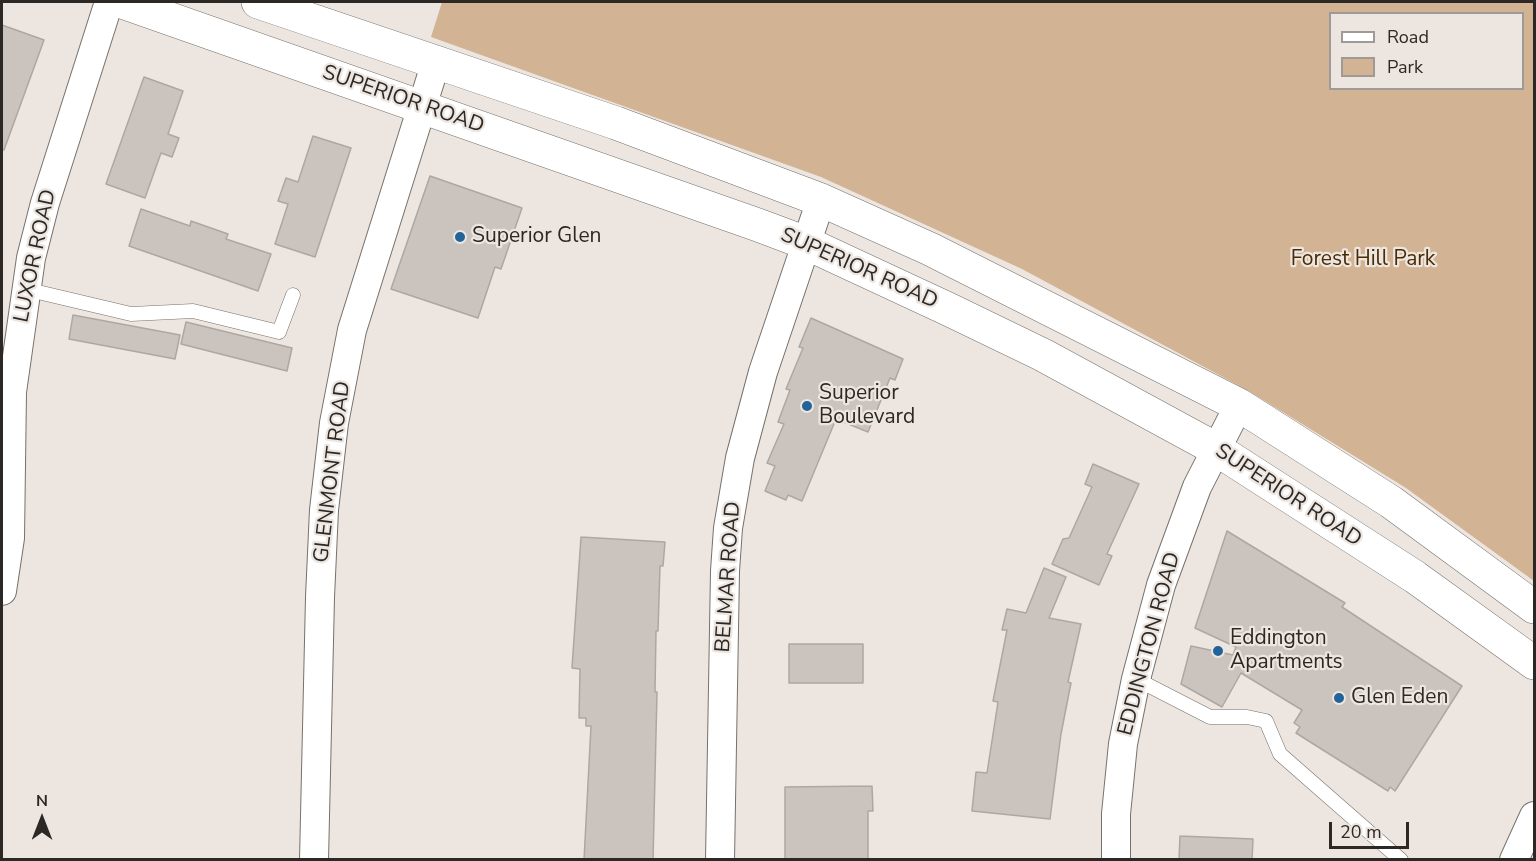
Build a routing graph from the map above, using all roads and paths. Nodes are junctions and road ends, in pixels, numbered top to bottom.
1 (109, 2) edge
2 (122, 2) edge
3 (258, 2) edge
4 (436, 62) junction
5 (421, 106) junction
6 (820, 200) junction
7 (806, 243) junction
8 (25, 289) junction
9 (293, 296) dead end
10 (1239, 405) junction
11 (1216, 449) junction
12 (2, 591) edge
13 (1534, 607) edge
14 (1534, 663) edge
15 (1136, 679) junction
16 (1534, 816) edge
17 (314, 860) edge
18 (720, 860) edge
19 (1116, 860) edge
20 (1401, 860) edge
21 (1514, 860) edge

1 - 8 street, LUXOR ROAD
2 - 5 main road, SUPERIOR ROAD
3 - 4 main road
4 - 5 street, GLENMONT ROAD
4 - 6 main road
5 - 7 main road, SUPERIOR ROAD
5 - 17 street, GLENMONT ROAD
6 - 7 street, BELMAR ROAD
6 - 10 main road
7 - 11 main road, SUPERIOR ROAD
7 - 18 street, BELMAR ROAD
8 - 9 lane
8 - 12 street, LUXOR ROAD
10 - 11 street, EDDINGTON ROAD
10 - 13 main road
11 - 14 main road, SUPERIOR ROAD
11 - 15 street, EDDINGTON ROAD
15 - 19 street, EDDINGTON ROAD
15 - 20 lane
16 - 21 street

